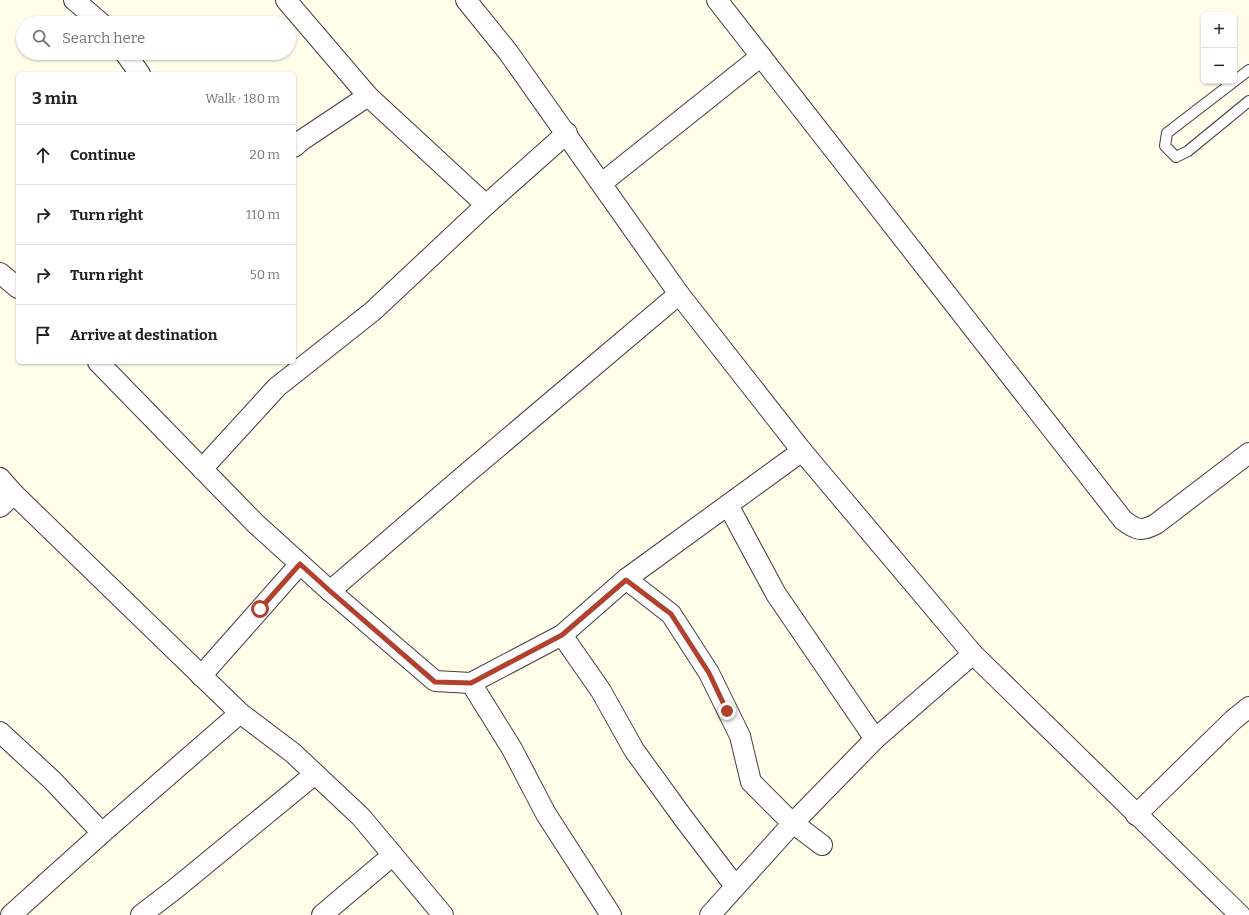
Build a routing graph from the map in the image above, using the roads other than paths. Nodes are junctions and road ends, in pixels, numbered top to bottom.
1 (74, 0) edge
2 (286, 0) edge
3 (466, 0) edge
4 (717, 0) edge
5 (93, 16) edge
6 (761, 56) junction
7 (130, 60) edge
8 (1249, 70) edge
9 (139, 72) edge
10 (368, 96) junction
11 (1249, 101) edge
12 (567, 133) junction
13 (296, 145) edge
14 (602, 183) junction
15 (486, 205) junction
16 (0, 273) edge
17 (16, 286) edge
18 (679, 294) junction
19 (100, 364) edge
20 (802, 451) junction
21 (1249, 453) edge
22 (202, 469) junction
23 (0, 478) edge
24 (14, 494) junction
25 (728, 505) junction
26 (0, 507) edge
27 (300, 564) junction
28 (626, 580) junction
29 (330, 591) junction
30 (562, 635) junction
31 (973, 654) junction
32 (201, 676) junction
33 (471, 683) junction
34 (1249, 707) edge
35 (240, 713) junction
36 (0, 732) edge
37 (875, 739) junction
38 (315, 774) junction
39 (1136, 815) junction
40 (793, 823) junction
41 (102, 833) junction
42 (822, 846) dead end
43 (393, 855) junction
44 (735, 886) junction
45 (11, 915) edge
46 (141, 915) edge
47 (322, 915) edge
48 (443, 915) edge
49 (611, 915) edge
50 (710, 915) edge
51 (1240, 915) edge

1 - 5 street
2 - 10 street
3 - 12 street
4 - 6 street
6 - 14 street
6 - 21 street
7 - 9 street
8 - 11 lane
10 - 13 street
10 - 15 street
12 - 14 street
12 - 15 street
14 - 18 street
15 - 22 street
16 - 17 street
18 - 20 street
18 - 29 street
19 - 22 street
20 - 25 street
20 - 31 street
22 - 27 street
23 - 24 street
24 - 26 street
24 - 32 street
25 - 28 street
25 - 37 street
27 - 29 street
27 - 32 street
28 - 30 street
28 - 40 street
29 - 33 street
30 - 33 street
30 - 44 street
31 - 37 street
31 - 39 street
32 - 35 street
33 - 49 street
34 - 39 street
35 - 38 street
35 - 41 street
36 - 41 street
37 - 40 street
38 - 43 street
38 - 46 street
39 - 51 street
40 - 42 street
40 - 44 street
41 - 45 street
43 - 47 street
43 - 48 street
44 - 50 street

